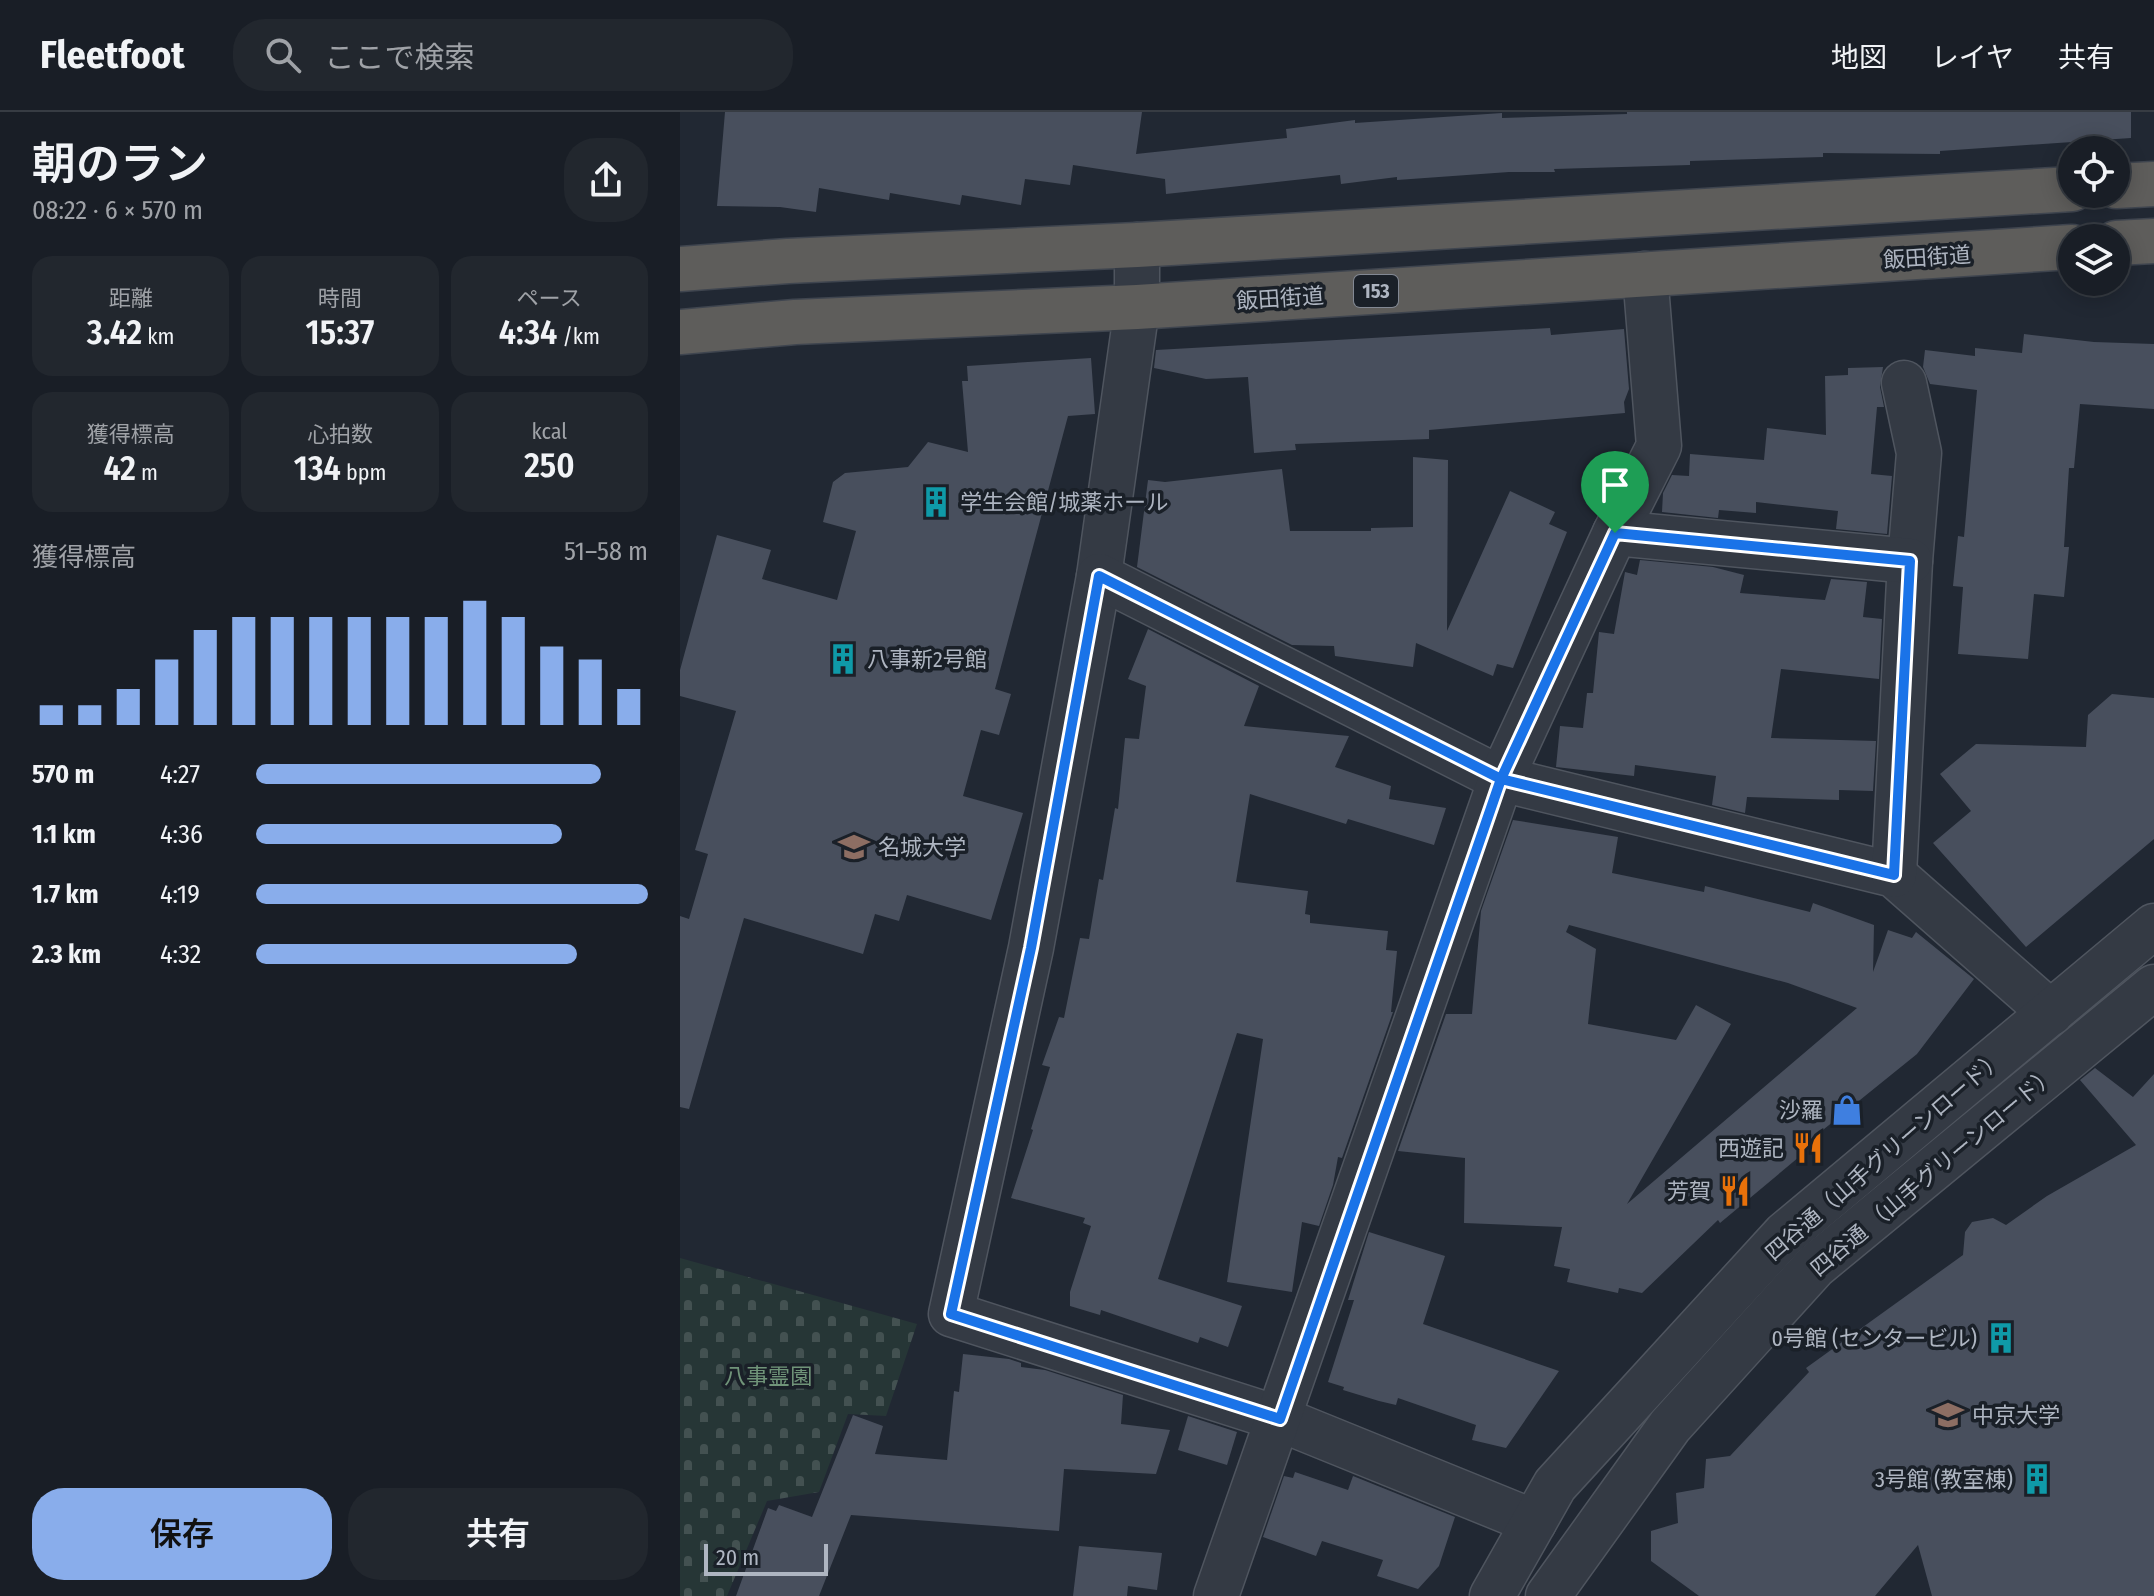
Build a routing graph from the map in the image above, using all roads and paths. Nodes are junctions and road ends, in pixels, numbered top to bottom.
1 (2154, 184) edge
2 (2130, 185) edge
3 (2058, 190) edge
4 (2154, 241) edge
5 (2130, 242) edge
6 (1137, 245) junction
7 (2058, 248) edge
8 (680, 269) edge
9 (1645, 274) junction
10 (1137, 307) junction
11 (680, 332) edge
12 (1904, 383) dead end
13 (1615, 533) junction
14 (1910, 561) junction
15 (1099, 576) junction
16 (1501, 779) junction
17 (1894, 875) junction
18 (2154, 926) edge
19 (2154, 987) edge
20 (2051, 1013) junction
21 (1280, 1419) junction
22 (1534, 1522) junction
23 (1216, 1596) edge
24 (1492, 1596) edge
25 (1548, 1596) edge

1 - 2 highway
3 - 6 highway
4 - 5 highway
6 - 8 highway
6 - 10 street
7 - 9 highway, 飯田街道 / 153
9 - 10 highway, 飯田街道 / 153
9 - 13 street
10 - 11 highway, 飯田街道 / 153
10 - 15 street
12 - 14 street
13 - 14 street
13 - 16 street
14 - 17 street
15 - 16 street
15 - 21 street
16 - 17 street
16 - 21 street
17 - 20 street
18 - 20 street, 四谷通（山手グリーンロード）
19 - 25 street, 四谷通 （山手グリーンロード）
20 - 22 street, 四谷通（山手グリーンロード）
21 - 22 street
21 - 23 street
22 - 24 street, 四谷通（山手グリーンロード）

